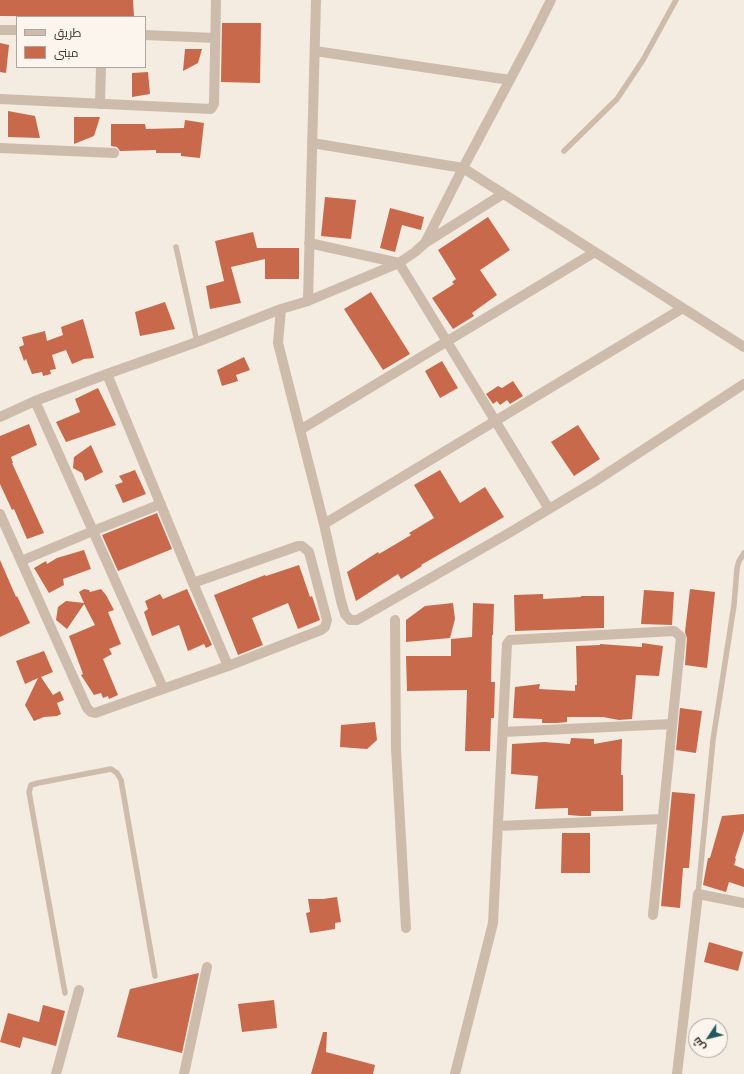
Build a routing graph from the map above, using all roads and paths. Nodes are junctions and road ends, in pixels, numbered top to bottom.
1 (216, 0) edge
2 (316, 0) edge
3 (551, 0) edge
4 (676, 0) edge
5 (0, 30) edge
6 (16, 30) edge
7 (146, 35) edge
8 (215, 38) junction
9 (315, 51) junction
10 (102, 68) edge
11 (510, 80) junction
12 (0, 99) edge
13 (100, 104) junction
14 (312, 143) junction
15 (0, 148) edge
16 (564, 151) dead end
17 (114, 152) dead end
18 (462, 168) junction
19 (504, 194) junction
20 (424, 243) junction
21 (309, 244) junction
22 (176, 247) dead end
23 (595, 252) junction
24 (399, 263) junction
25 (308, 301) junction
26 (683, 308) junction
27 (281, 309) junction
28 (447, 341) junction
29 (197, 342) junction
30 (744, 347) edge
31 (107, 374) junction
32 (744, 384) edge
33 (35, 401) junction
34 (0, 417) edge
35 (495, 421) junction
36 (300, 430) junction
37 (161, 504) junction
38 (548, 509) junction
39 (0, 514) edge
40 (324, 524) junction
41 (93, 530) junction
42 (744, 553) edge
43 (21, 561) junction
44 (193, 583) junction
45 (395, 620) dead end
46 (228, 666) junction
47 (163, 688) junction
48 (672, 724) junction
49 (503, 732) junction
50 (662, 819) junction
51 (498, 826) junction
52 (698, 894) junction
53 (744, 903) edge
54 (653, 915) dead end
55 (406, 928) dead end
56 (207, 967) dead end
57 (155, 976) dead end
58 (79, 990) dead end
59 (65, 993) dead end
60 (56, 1074) edge
61 (184, 1074) edge
62 (455, 1074) edge
63 (677, 1074) edge

1 - 8 street
2 - 9 street
3 - 11 street
4 - 16 lane
5 - 6 street
7 - 8 street
8 - 13 street
9 - 11 street
9 - 14 street
10 - 13 street
11 - 18 street
12 - 13 street
14 - 18 street
14 - 21 street
15 - 17 street
18 - 19 street
18 - 20 street
19 - 20 street
19 - 23 street
20 - 24 street
21 - 24 street
21 - 25 street
22 - 29 lane
23 - 26 street
23 - 28 street
24 - 25 street
24 - 28 street
25 - 27 street
26 - 30 street
26 - 35 street
27 - 29 street
27 - 36 street
28 - 35 street
28 - 36 street
29 - 31 street
31 - 33 street
31 - 37 street
32 - 38 street
33 - 34 street
33 - 41 street
35 - 38 street
35 - 40 street
36 - 40 street
37 - 41 street
37 - 44 street
38 - 40 street
39 - 43 street
41 - 43 street
41 - 47 street
42 - 52 lane
43 - 47 street
44 - 46 street
44 - 46 street
45 - 55 street
46 - 47 street
48 - 49 street
48 - 49 street
48 - 50 street
49 - 51 street
50 - 51 street
50 - 54 street
51 - 62 street
52 - 53 street
52 - 63 street
56 - 61 street
57 - 59 lane
58 - 60 street

